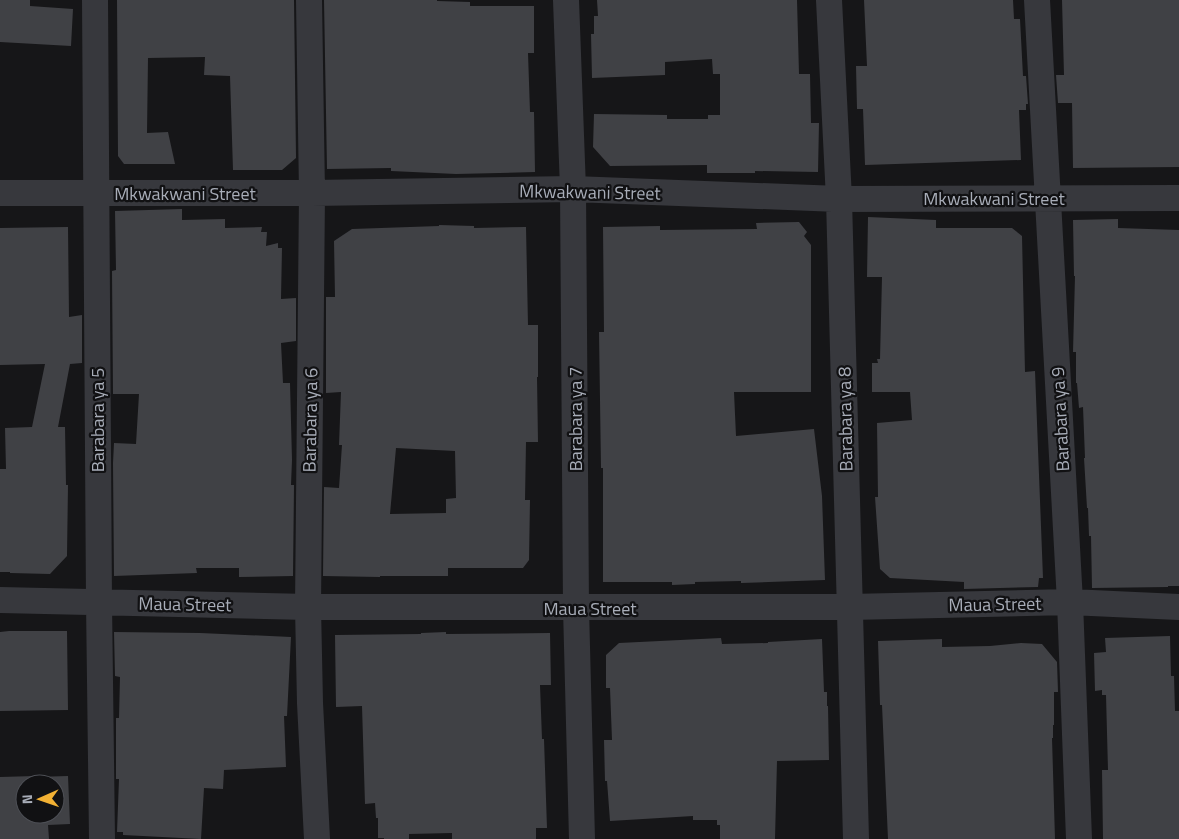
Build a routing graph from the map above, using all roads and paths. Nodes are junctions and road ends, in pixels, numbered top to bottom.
1 (95, 0) edge
2 (310, 0) edge
3 (566, 0) edge
4 (829, 0) edge
5 (1037, 0) edge
6 (573, 189) junction
7 (96, 192) junction
8 (0, 193) edge
9 (312, 193) junction
10 (1048, 197) junction
11 (1179, 198) edge
12 (839, 199) junction
13 (0, 600) edge
14 (98, 602) junction
15 (1070, 602) junction
16 (308, 607) junction
17 (850, 607) junction
18 (1179, 607) edge
19 (576, 608) junction
20 (102, 839) edge
21 (317, 839) edge
22 (582, 839) edge
23 (856, 839) edge
24 (1079, 839) edge

1 - 7 street, Barabara ya 5
2 - 9 street, Barabara ya 6
3 - 6 street, Barabara ya 7
4 - 12 street, Barabara ya 8
5 - 10 street, Barabara ya 9
6 - 9 street, Mkwakwani Street
6 - 12 street, Mkwakwani Street
6 - 19 street, Barabara ya 7
7 - 8 street, Mkwakwani Street
7 - 9 street, Mkwakwani Street
7 - 14 street, Barabara ya 5
9 - 16 street, Barabara ya 6
10 - 11 street, Mkwakwani Street
10 - 12 street, Mkwakwani Street
10 - 15 street, Barabara ya 9
12 - 17 street, Barabara ya 8
13 - 14 street, Maua Street
14 - 16 street, Maua Street
14 - 20 street, Barabara ya 5
15 - 17 street, Maua Street
15 - 18 street, Maua Street
15 - 24 street, Barabara ya 9
16 - 19 street, Maua Street
16 - 21 street, Barabara ya 6
17 - 19 street, Maua Street
17 - 23 street, Barabara ya 8
19 - 22 street, Barabara ya 7

